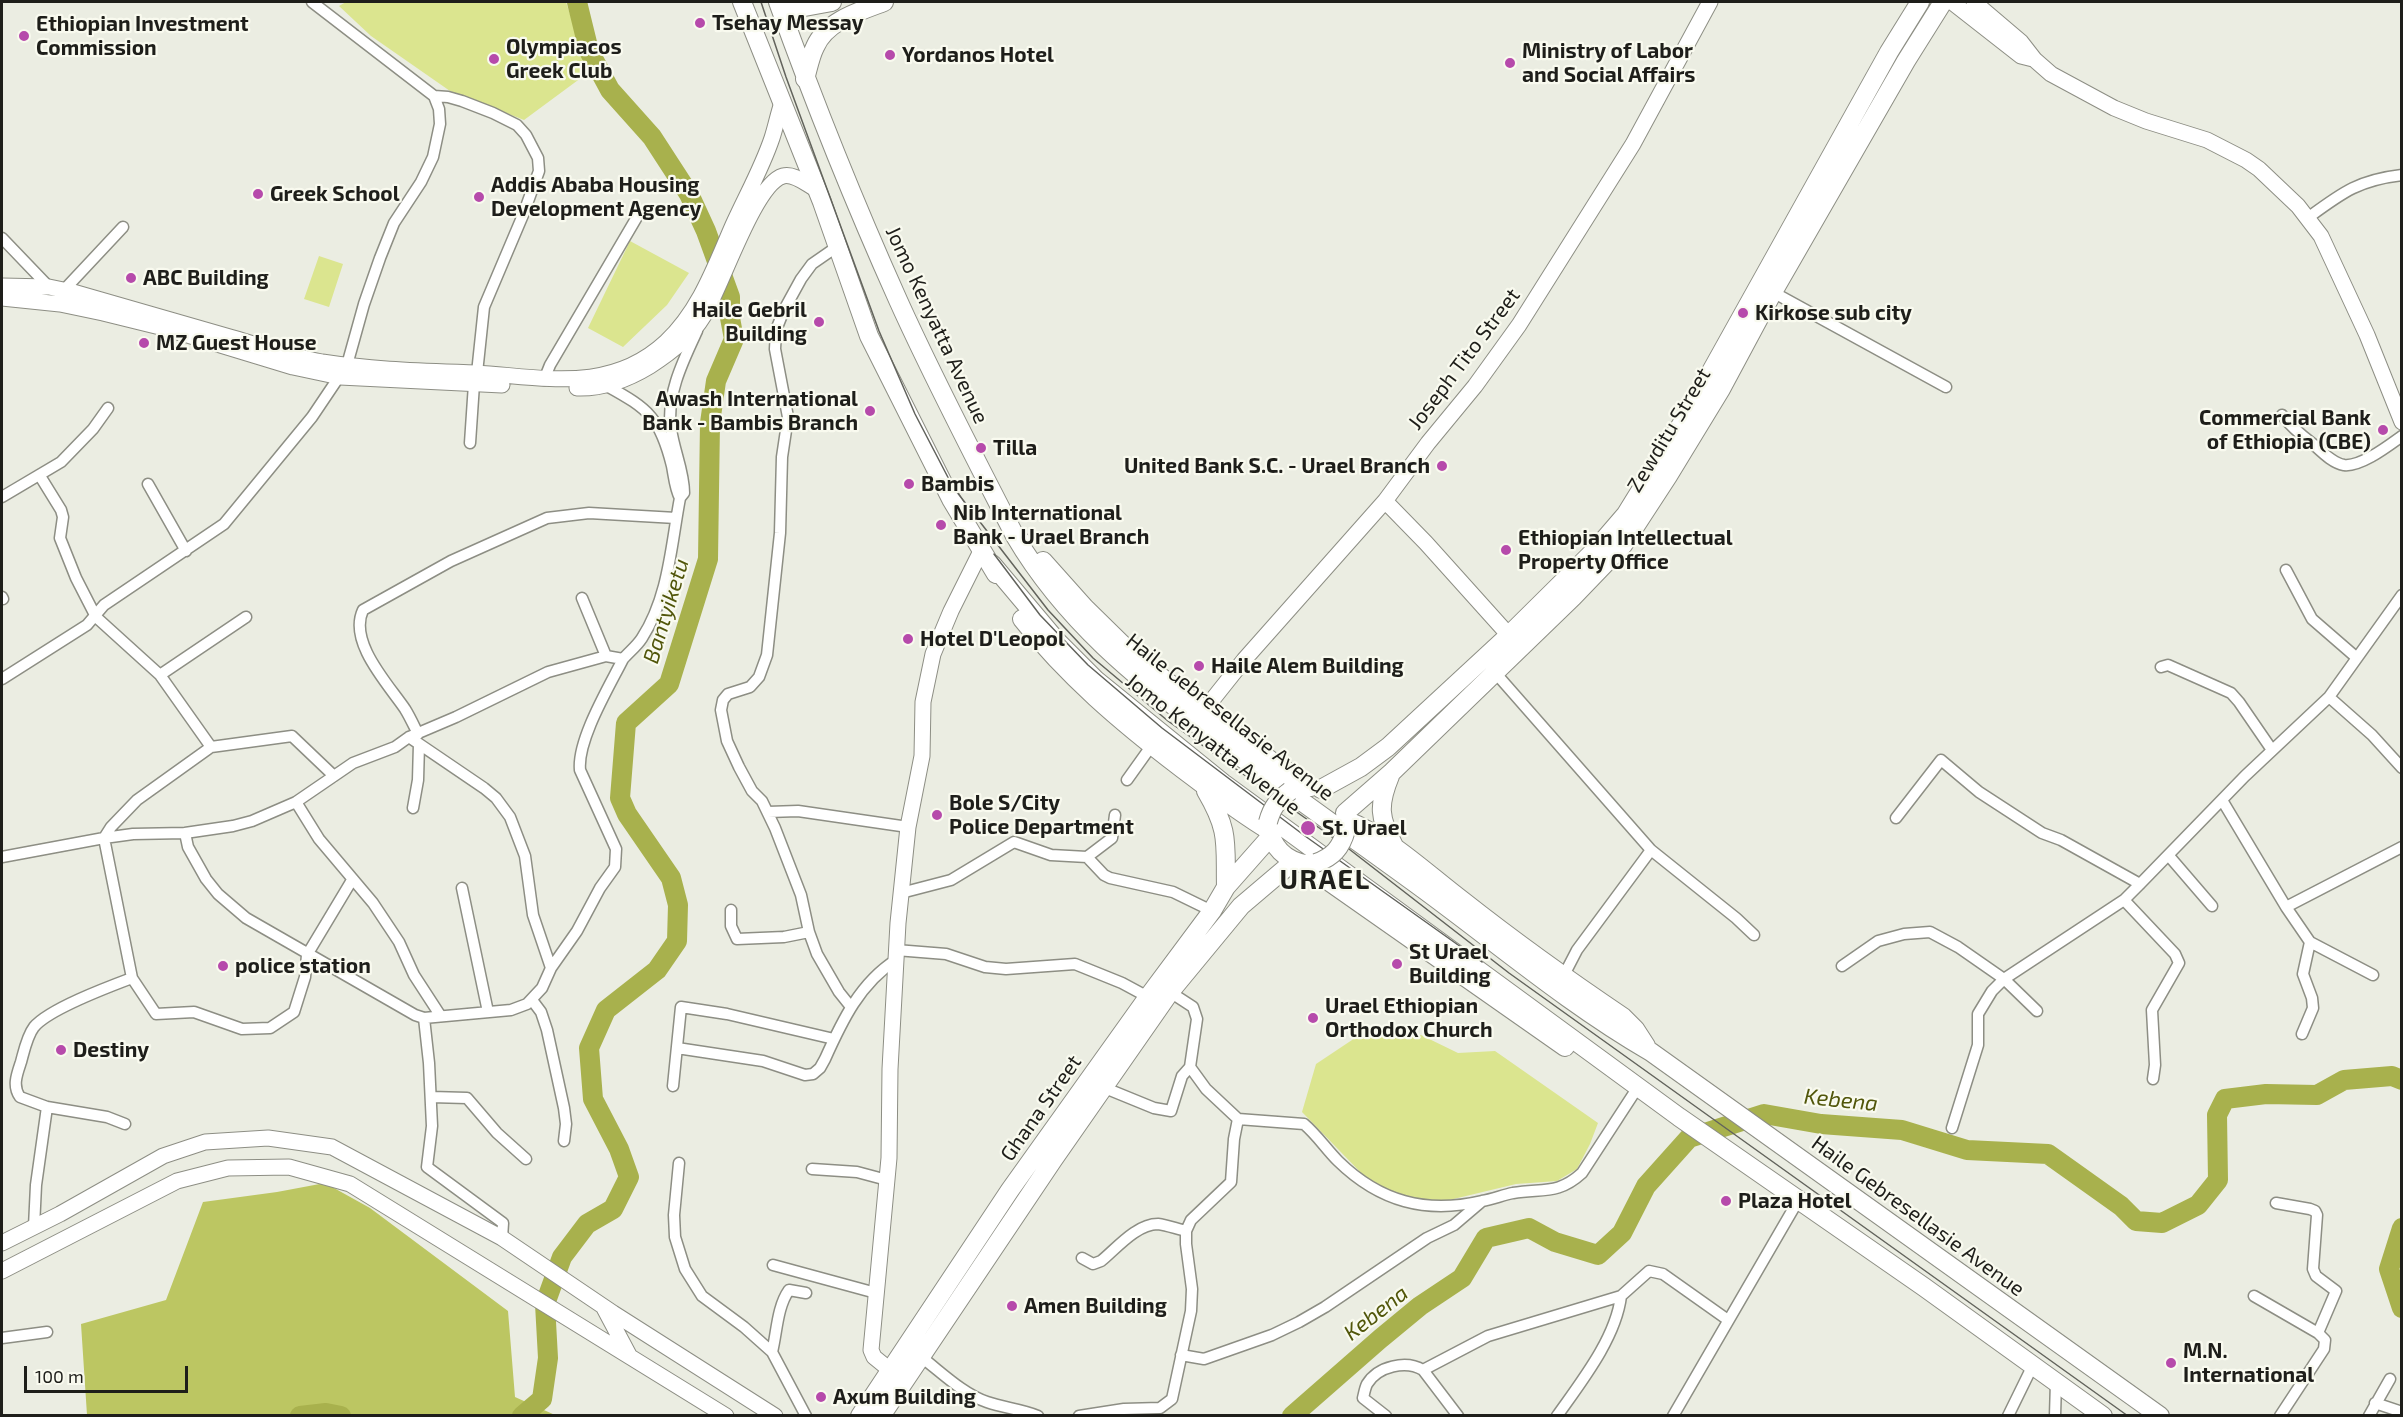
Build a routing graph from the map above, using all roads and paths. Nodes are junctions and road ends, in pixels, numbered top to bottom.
1 (315, 2) edge
2 (742, 2) edge
3 (778, 2) edge
4 (832, 2) edge
5 (884, 2) edge
6 (1710, 2) edge
7 (1920, 2) edge
8 (1943, 2) edge
9 (1952, 2) edge
10 (1974, 2) edge
11 (843, 9) edge
12 (2036, 60) junction
13 (806, 79) junction
14 (434, 96) junction
15 (782, 103) junction
16 (2402, 175) edge
17 (816, 189) junction
18 (637, 217) dead end
19 (2309, 217) junction
20 (739, 226) junction
21 (123, 227) dead end
22 (2, 238) edge
23 (838, 246) junction
24 (2, 285) edge
25 (713, 285) junction
26 (1765, 288) junction
27 (58, 294) junction
28 (2, 298) edge
29 (697, 303) junction
30 (702, 319) junction
31 (344, 371) junction
32 (475, 379) junction
33 (544, 380) junction
34 (607, 386) junction
35 (1946, 387) dead end
36 (108, 408) dead end
37 (2282, 415) dead end
38 (2402, 422) edge
39 (2402, 436) edge
40 (470, 443) dead end
41 (40, 476) junction
42 (148, 484) dead end
43 (2, 497) edge
44 (680, 498) junction
45 (1385, 501) junction
46 (676, 518) junction
47 (1015, 536) junction
48 (186, 551) junction
49 (987, 557) junction
50 (2286, 570) dead end
51 (2402, 596) edge
52 (582, 598) dead end
53 (96, 617) junction
54 (246, 617) dead end
55 (1514, 641) junction
56 (606, 656) junction
57 (2357, 658) junction
58 (623, 659) junction
59 (1489, 666) junction
60 (2161, 667) dead end
61 (160, 675) junction
62 (2, 679) edge
63 (2329, 697) junction
64 (1205, 709) junction
65 (415, 738) junction
66 (1152, 745) junction
67 (211, 747) junction
68 (2272, 750) junction
69 (2402, 768) edge
70 (1392, 772) junction
71 (334, 776) junction
72 (1127, 780) dead end
73 (1200, 783) junction
74 (1316, 788) junction
75 (2222, 800) junction
76 (296, 802) junction
77 (413, 808) dead end
78 (768, 812) junction
79 (1115, 815) dead end
80 (1896, 818) dead end
81 (1346, 821) junction
82 (908, 826) junction
83 (1270, 830) junction
84 (185, 833) junction
85 (104, 838) junction
86 (2402, 847) edge
87 (1395, 848) junction
88 (1651, 850) junction
89 (2169, 856) junction
90 (2, 857) edge
91 (1088, 857) junction
92 (1305, 863) junction
93 (352, 880) junction
94 (2140, 884) junction
95 (1226, 887) junction
96 (462, 888) dead end
97 (901, 892) junction
98 (2124, 900) junction
99 (2212, 906) dead end
100 (2286, 908) junction
101 (731, 910) dead end
102 (1212, 911) junction
103 (809, 932) junction
104 (1754, 935) dead end
105 (2310, 942) junction
106 (307, 955) junction
107 (896, 955) junction
108 (1842, 966) dead end
109 (551, 968) junction
110 (2373, 975) dead end
111 (1563, 977) junction
112 (132, 978) junction
113 (2004, 979) junction
114 (1170, 992) junction
115 (1148, 997) junction
116 (532, 1000) junction
117 (851, 1007) junction
118 (2037, 1011) dead end
119 (488, 1012) junction
120 (440, 1015) junction
121 (424, 1018) junction
122 (2302, 1034) dead end
123 (834, 1039) junction
124 (677, 1048) junction
125 (1651, 1052) junction
126 (1190, 1067) junction
127 (2153, 1079) dead end
128 (1635, 1085) junction
129 (673, 1086) dead end
130 (1104, 1088) junction
131 (431, 1097) junction
132 (47, 1107) junction
133 (1238, 1119) junction
134 (125, 1124) dead end
135 (1952, 1128) dead end
136 (564, 1141) dead end
137 (526, 1159) dead end
138 (679, 1163) dead end
139 (812, 1169) dead end
140 (887, 1180) junction
141 (1799, 1199) junction
142 (1481, 1202) junction
143 (2276, 1203) dead end
144 (34, 1227) junction
145 (1186, 1231) junction
146 (502, 1238) junction
147 (2, 1243) edge
148 (1082, 1258) dead end
149 (773, 1265) dead end
150 (2, 1271) edge
151 (806, 1293) dead end
152 (876, 1293) junction
153 (1621, 1296) junction
154 (2254, 1296) dead end
155 (603, 1306) junction
156 (1728, 1320) junction
157 (47, 1332) dead end
158 (2318, 1332) junction
159 (2, 1338) edge
160 (772, 1352) junction
161 (628, 1355) junction
162 (1181, 1355) junction
163 (920, 1356) junction
164 (2033, 1365) junction
165 (890, 1370) junction
166 (1423, 1370) junction
167 (2390, 1379) dead end
168 (2056, 1382) junction
169 (732, 1390) junction
170 (691, 1394) junction
171 (2375, 1403) junction
172 (1159, 1412) edge
173 (2402, 1412) edge
174 (726, 1416) edge
175 (775, 1416) edge
176 (806, 1416) edge
177 (860, 1416) edge
178 (881, 1416) edge
179 (1038, 1416) edge
180 (1079, 1416) edge
181 (1386, 1416) edge
182 (1458, 1416) edge
183 (1557, 1416) edge
184 (1673, 1416) edge
185 (2008, 1416) edge
186 (2055, 1416) edge
187 (2103, 1416) edge
188 (2160, 1416) edge
189 (2280, 1416) edge
190 (2368, 1416) edge

1 - 14 street
2 - 15 main road, Jomo Kenyatta Avenue
3 - 4 main road
3 - 13 main road, Jomo Kenyatta Avenue
5 - 11 main road
6 - 45 main road, Joseph Tito Street
7 - 26 main road, Zewditu Street
8 - 26 main road, Zewditu Street
9 - 12 main road
10 - 12 main road
11 - 13 main road
12 - 19 main road
13 - 47 main road, Jomo Kenyatta Avenue
14 - 31 street
14 - 32 street
15 - 17 main road, Jomo Kenyatta Avenue
15 - 20 main road
16 - 19 street
17 - 20 main road
17 - 23 main road, Jomo Kenyatta Avenue
18 - 33 street
19 - 38 main road
20 - 25 main road
21 - 27 street
22 - 27 street
23 - 49 main road, Jomo Kenyatta Avenue
23 - 78 street
24 - 27 main road
25 - 29 main road
25 - 30 main road
26 - 35 street
26 - 55 main road, Zewditu Street
27 - 28 main road
27 - 31 main road
29 - 30 street
29 - 33 main road
30 - 34 main road
30 - 44 street
31 - 32 main road
31 - 48 street
32 - 33 main road
32 - 34 main road
32 - 40 street
34 - 44 street
36 - 41 street
37 - 39 street
41 - 43 street
41 - 53 street
42 - 48 street
44 - 46 street
45 - 55 main road
45 - 64 main road, Joseph Tito Street
46 - 58 street
46 - 65 street
47 - 64 main road, Jomo Kenyatta Avenue
47 - 125 main road, Haile Gebresellasie Avenue
48 - 53 street
49 - 66 main road
49 - 82 main road
49 - 128 main road, Jomo Kenyatta Avenue
50 - 57 street
51 - 57 street
52 - 56 street
53 - 61 street
53 - 62 street
54 - 61 street
55 - 59 main road, Zewditu Street
56 - 58 street
56 - 65 street
57 - 63 street
58 - 109 street
59 - 70 main road, Zewditu Street
59 - 74 main road, Zewditu Street
59 - 88 street
60 - 68 street
61 - 67 street
63 - 68 street
63 - 69 street
64 - 74 main road, Jomo Kenyatta Avenue
65 - 71 street
65 - 77 street
65 - 109 street
66 - 72 street
66 - 73 main road
67 - 71 street
67 - 85 street
68 - 75 street
70 - 81 main road, Zewditu Street
70 - 87 main road
71 - 76 street
73 - 83 main road
73 - 95 main road
74 - 81 main road
74 - 83 main road, bridge
75 - 89 street
75 - 100 street
76 - 84 street
76 - 93 street
78 - 82 street
78 - 103 street
79 - 91 street
80 - 94 street
81 - 87 main road, Haile Gebresellasie Avenue
81 - 92 main road, bridge
82 - 97 main road
83 - 92 main road
83 - 95 main road, Ghana Street
84 - 85 street
84 - 106 street
85 - 90 street
85 - 112 street
86 - 100 street
87 - 111 main road, Haile Gebresellasie Avenue
88 - 104 street
88 - 111 street
89 - 94 street
89 - 99 street
91 - 97 street
91 - 102 street
92 - 114 main road, Ghana Street
92 - 128 main road
93 - 106 street
93 - 120 street
94 - 98 street
95 - 102 main road, Ghana Street
96 - 119 street
97 - 107 main road
98 - 113 street
98 - 127 street
100 - 105 street
101 - 103 street
102 - 115 main road, Ghana Street
103 - 117 street
105 - 110 street
105 - 122 street
106 - 112 street
106 - 121 street
107 - 115 street
107 - 117 street
107 - 140 main road
108 - 113 street
109 - 116 street
111 - 125 main road, Haile Gebresellasie Avenue
112 - 132 street
113 - 118 street
113 - 135 street
114 - 126 street
114 - 130 main road, Ghana Street
115 - 165 main road, Ghana Street
116 - 119 street
116 - 136 street
117 - 123 street
119 - 120 street
120 - 121 street
121 - 131 street
123 - 124 street
123 - 124 street
124 - 129 street
125 - 188 main road, Haile Gebresellasie Avenue
126 - 130 street
126 - 133 street
128 - 141 main road, Jomo Kenyatta Avenue
128 - 142 street
130 - 163 main road, Ghana Street
131 - 137 street
131 - 146 street
132 - 134 street
132 - 144 street
133 - 142 street
133 - 145 street
138 - 160 street
139 - 140 street
140 - 152 main road
141 - 156 street
141 - 164 main road
142 - 162 street
143 - 158 street
144 - 146 main road
144 - 147 main road
145 - 148 street
145 - 162 street
146 - 155 main road
149 - 152 street
150 - 161 main road
151 - 160 street
152 - 165 main road
153 - 156 street
153 - 166 street
153 - 183 street
154 - 158 street
155 - 161 main road
155 - 169 main road
156 - 184 street
157 - 159 street
158 - 189 street
160 - 176 street
161 - 170 main road
162 - 172 street
163 - 178 main road, Ghana Street
163 - 179 street
164 - 168 main road
164 - 185 street
165 - 177 main road, Ghana Street
166 - 181 street
166 - 182 street
167 - 171 street
168 - 186 street
168 - 187 main road
169 - 170 main road
169 - 175 main road
170 - 174 main road
171 - 173 street
171 - 190 street
172 - 180 street

